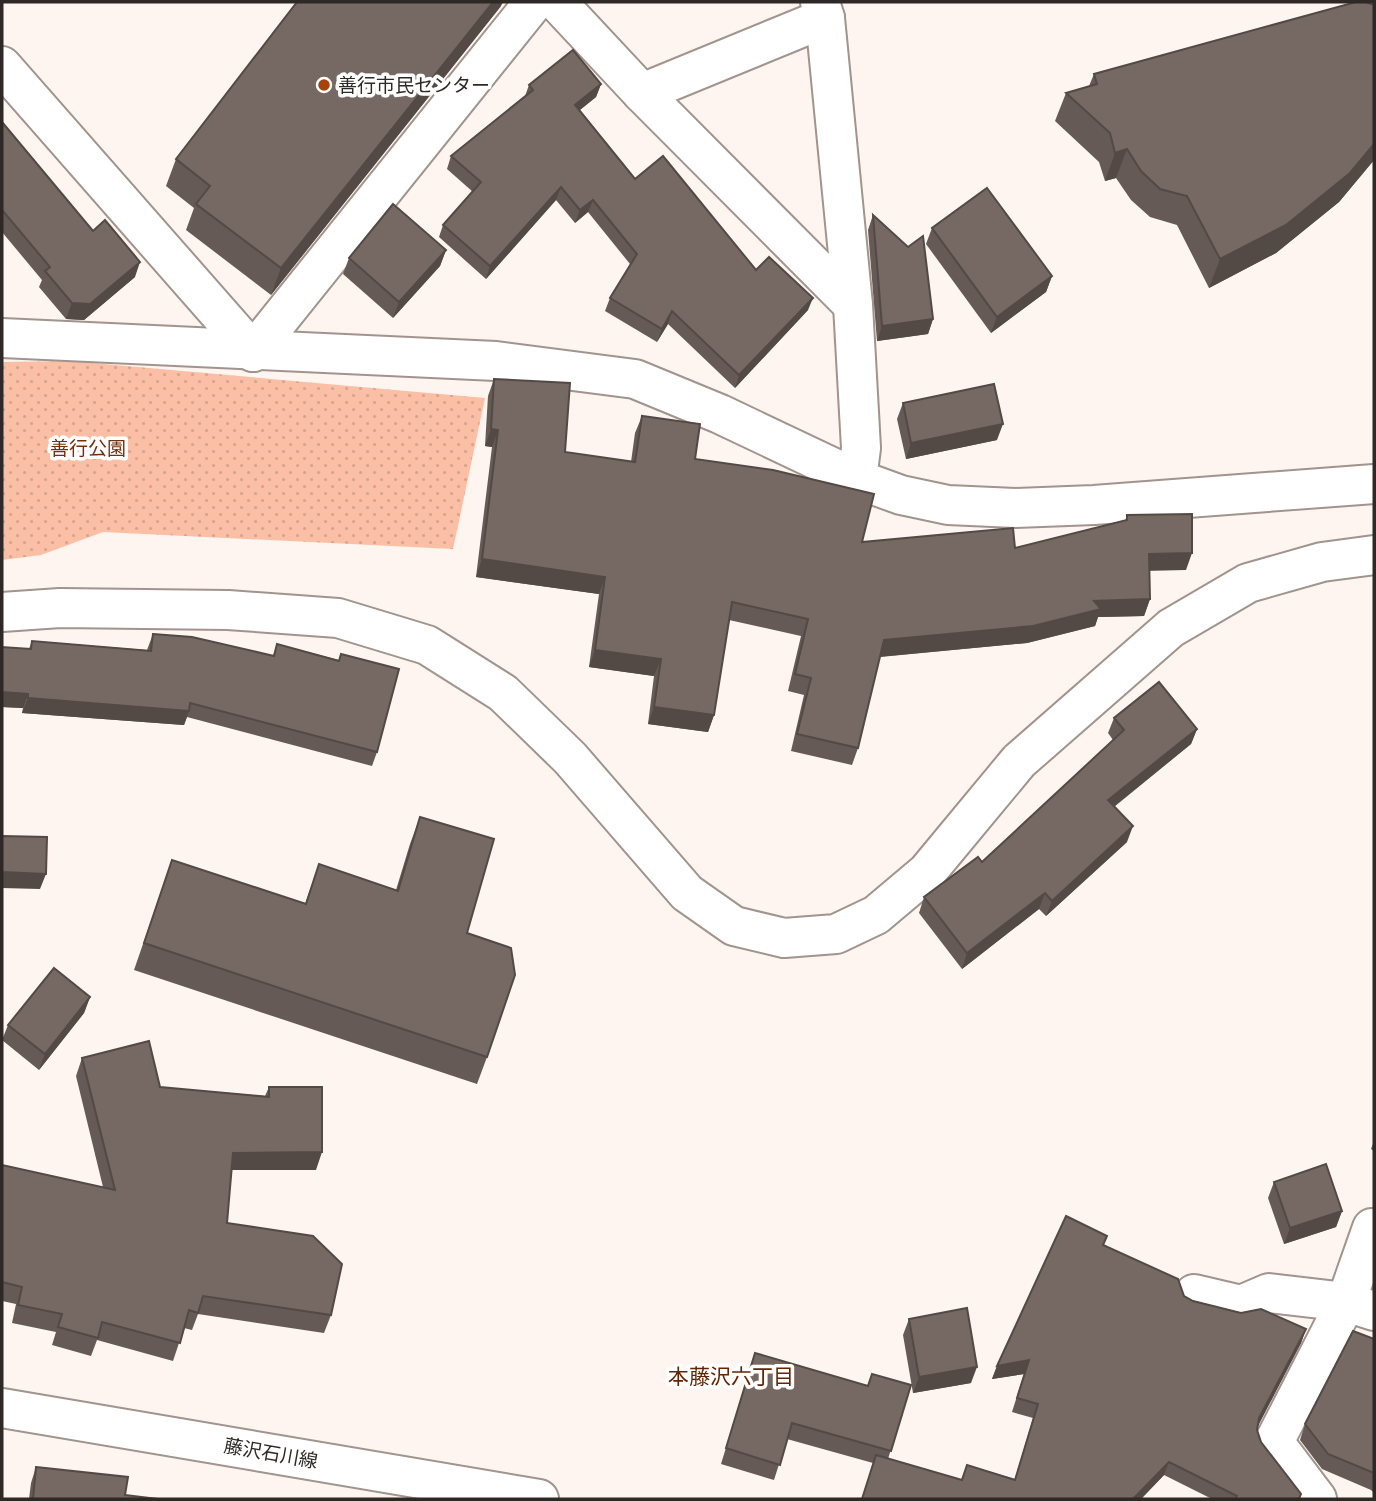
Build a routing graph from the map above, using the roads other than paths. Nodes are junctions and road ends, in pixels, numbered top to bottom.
1 (534, 2) edge
2 (557, 2) edge
3 (823, 10) edge
4 (2, 66) edge
5 (642, 93) junction
6 (853, 305) junction
7 (2, 338) edge
8 (253, 352) junction
9 (857, 480) junction
10 (1374, 484) edge
11 (1374, 555) edge
12 (2, 612) edge
13 (1372, 1228) dead end
14 (1194, 1294) dead end
15 (1360, 1306) edge
16 (2, 1408) edge
17 (539, 1499) edge
18 (1317, 1499) edge

1 - 8 street
2 - 5 street
3 - 5 street
3 - 6 street
4 - 8 street
5 - 6 street
6 - 9 street
7 - 8 street
8 - 9 street
9 - 10 street
11 - 12 street
13 - 15 street
14 - 15 street
15 - 18 street
16 - 17 street, 藤沢石川線

